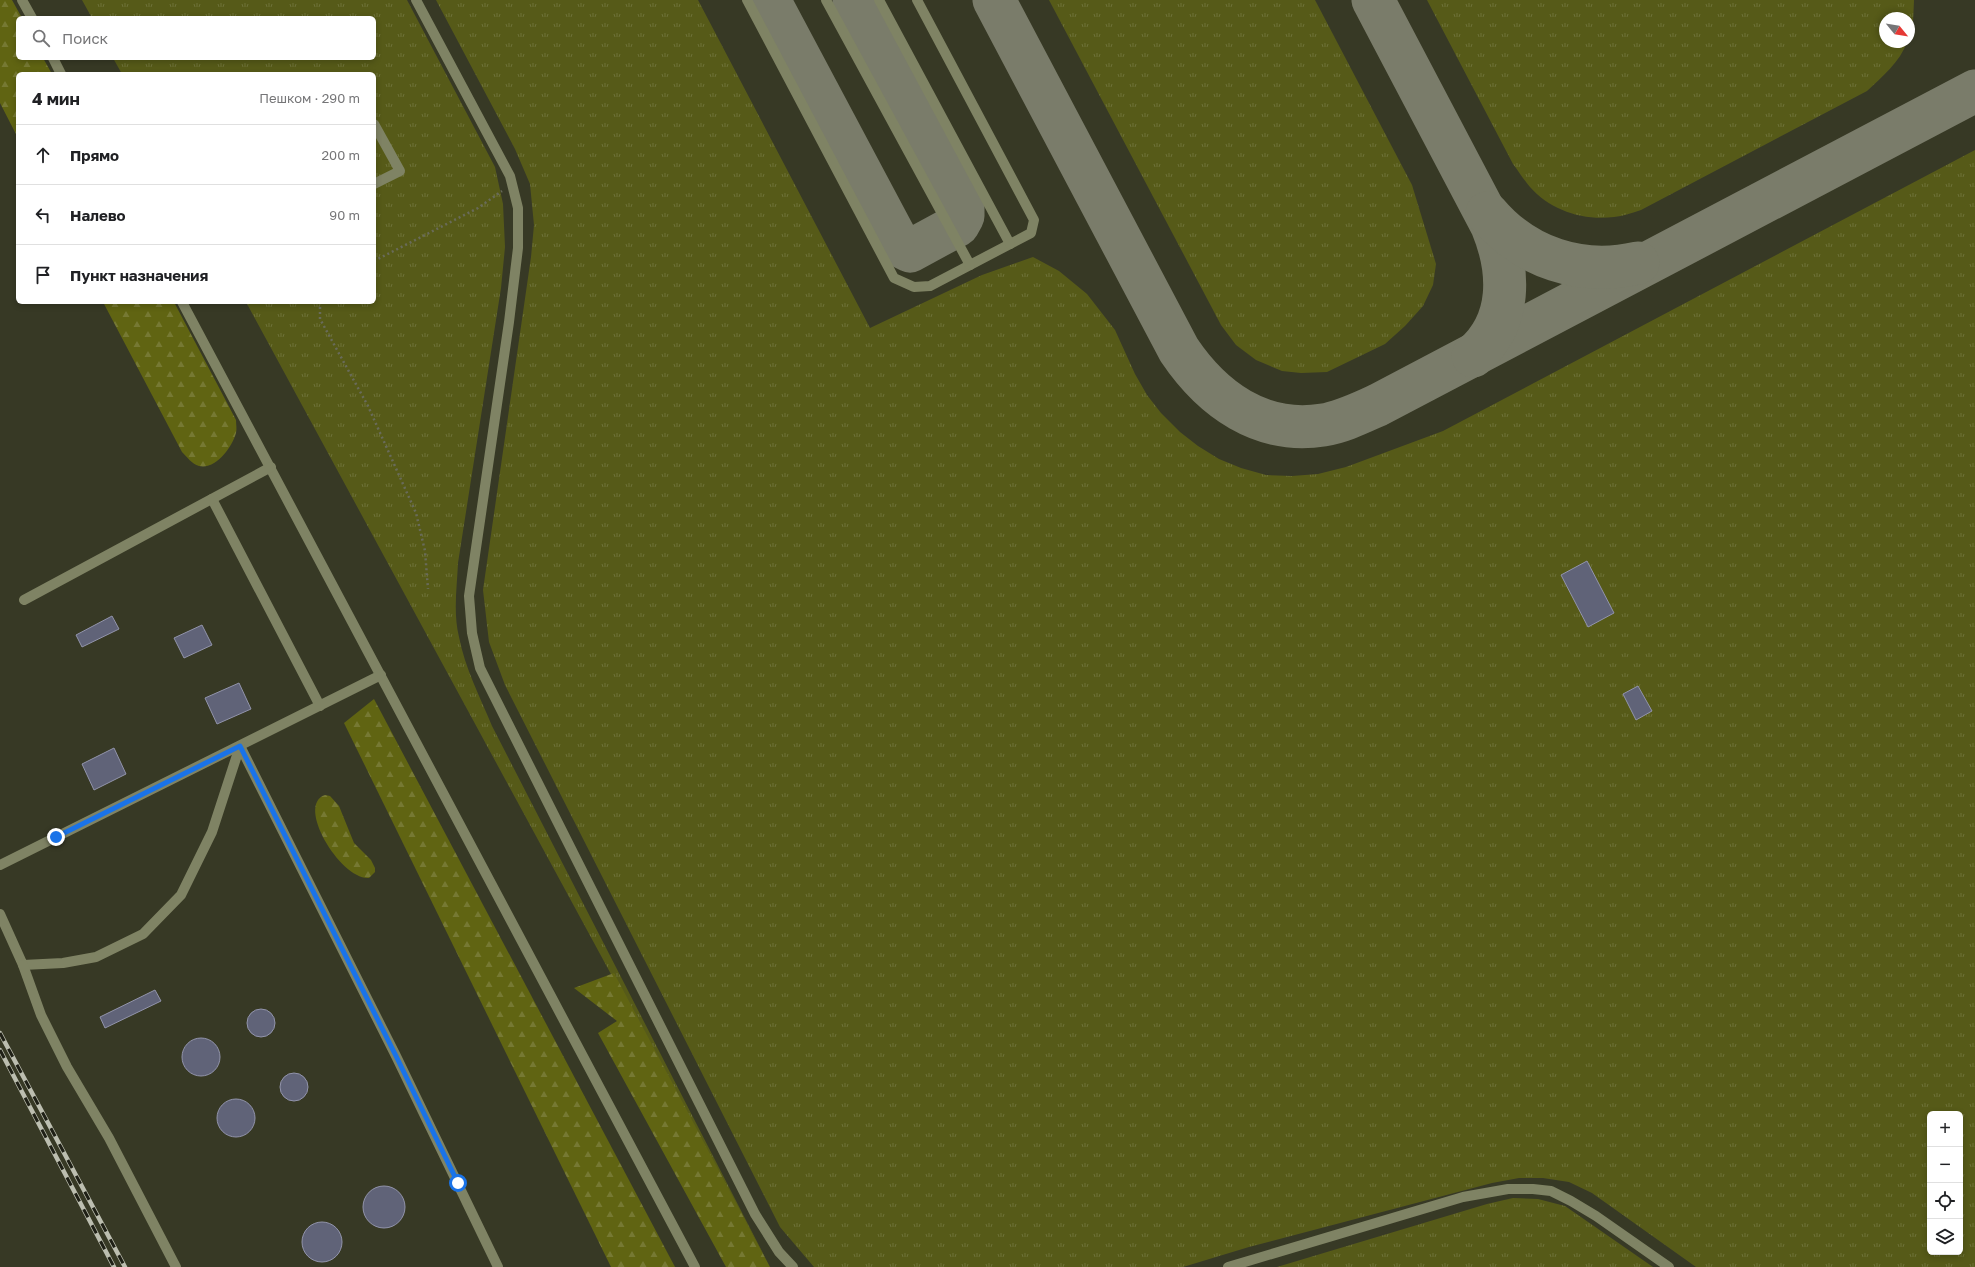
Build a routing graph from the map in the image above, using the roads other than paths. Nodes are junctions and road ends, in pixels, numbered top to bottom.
1 (22, 0) edge
2 (416, 0) edge
3 (747, 0) edge
4 (826, 0) edge
5 (879, 0) edge
6 (917, 0) edge
7 (31, 16) edge
8 (54, 60) edge
9 (60, 72) edge
10 (376, 128) edge
11 (376, 183) edge
12 (1010, 244) junction
13 (970, 265) junction
14 (183, 304) edge
15 (271, 467) junction
16 (212, 499) junction
17 (24, 600) dead end
18 (381, 675) junction
19 (320, 706) junction
20 (240, 746) junction
21 (0, 865) edge
22 (0, 914) edge
23 (23, 965) junction
24 (176, 1267) edge
25 (498, 1267) edge
26 (694, 1267) edge
27 (793, 1267) edge
28 (1228, 1267) edge
29 (1669, 1267) edge

1 - 7 street
2 - 27 street
3 - 13 street
4 - 13 street
5 - 12 street
6 - 12 street
8 - 9 street
10 - 11 street
12 - 13 street
14 - 15 street
15 - 16 street
15 - 18 street
16 - 17 street
16 - 19 street
18 - 19 street
18 - 26 street
19 - 20 street
20 - 21 street
20 - 23 street
20 - 25 street
22 - 23 street
23 - 24 street
28 - 29 street

